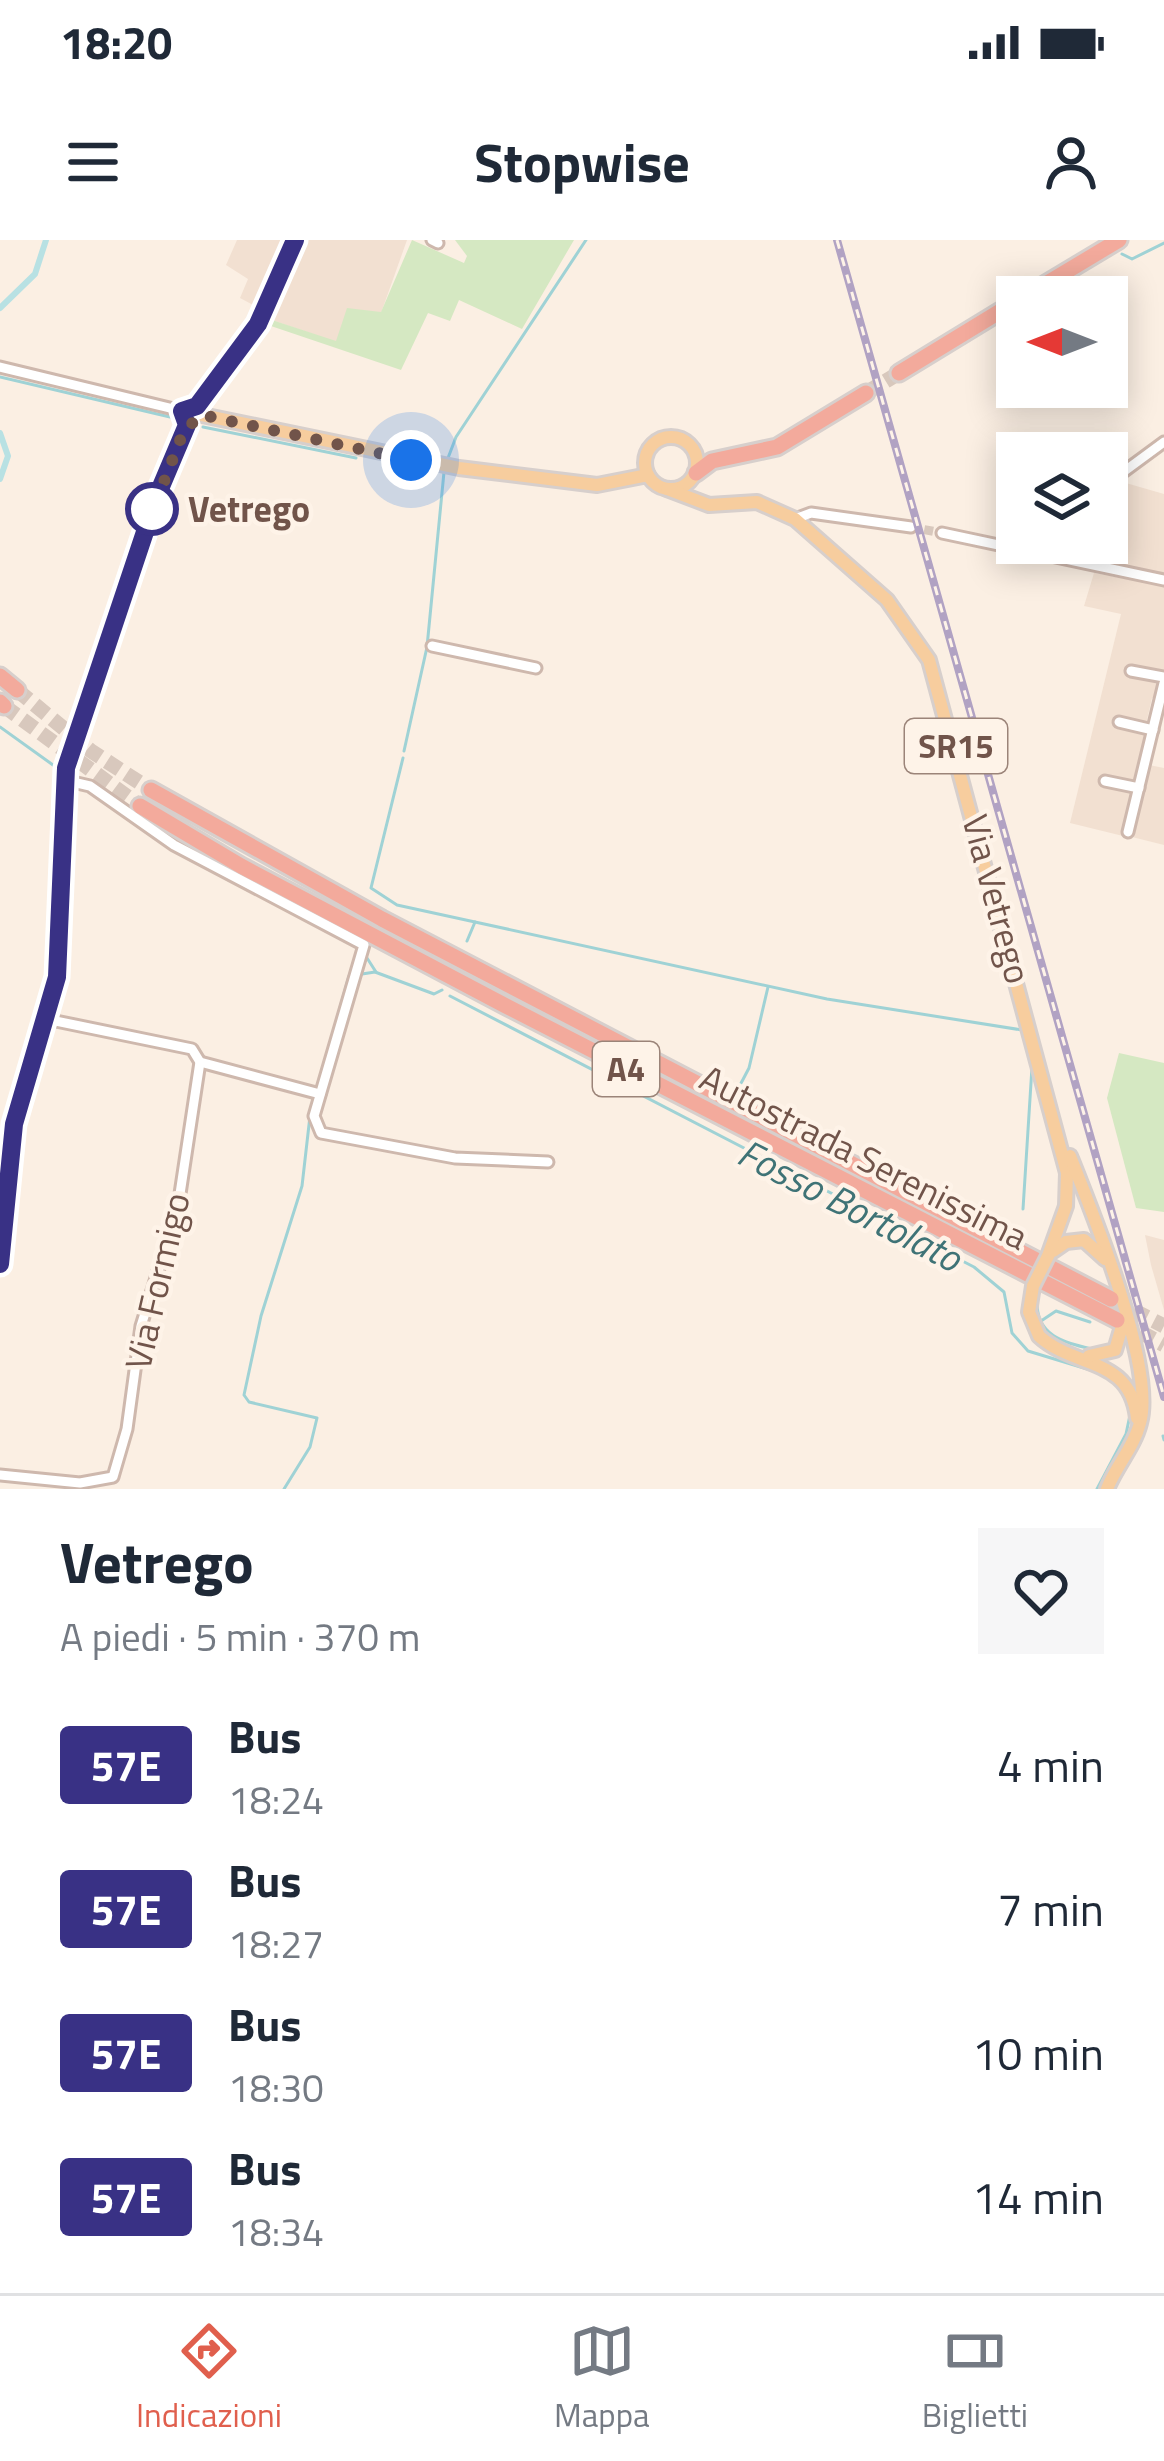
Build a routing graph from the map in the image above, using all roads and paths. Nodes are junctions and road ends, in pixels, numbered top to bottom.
1 (295, 240) edge
2 (1119, 242) edge
3 (1061, 276) edge
4 (996, 314) edge
5 (0, 367) edge
6 (899, 373) tunnel mouth
7 (866, 393) tunnel mouth
8 (200, 411) junction
9 (184, 418) junction
10 (1164, 442) edge
11 (694, 450) junction
12 (718, 460) junction
13 (1128, 469) edge
14 (648, 475) junction
15 (695, 475) junction
16 (667, 489) junction
17 (698, 500) junction
18 (795, 519) junction
19 (911, 527) tunnel mouth
20 (942, 533) tunnel mouth
21 (996, 541) edge
22 (1100, 564) edge
23 (1164, 580) edge
24 (432, 646) dead end
25 (536, 668) dead end
26 (1131, 670) dead end
27 (0, 676) edge
28 (1164, 680) edge
29 (17, 691) tunnel mouth
30 (1119, 722) dead end
31 (1153, 730) junction
32 (64, 780) junction
33 (1105, 781) dead end
34 (1138, 788) junction
35 (151, 790) tunnel mouth
36 (140, 806) tunnel mouth
37 (1128, 832) dead end
38 (46, 1019) junction
39 (200, 1062) junction
40 (317, 1093) junction
41 (1057, 1121) junction
42 (548, 1162) dead end
43 (1048, 1256) junction
44 (0, 1265) edge
45 (1111, 1274) junction
46 (1116, 1310) junction
47 (1080, 1355) junction
48 (1135, 1437) junction
49 (0, 1475) edge
50 (1106, 1487) edge

1 - 8 main road
2 - 3 highway
4 - 6 highway
5 - 9 street
7 - 12 highway
8 - 9 main road
8 - 14 main road
9 - 32 main road
10 - 13 street
11 - 12 highway
11 - 14 main road
11 - 15 main road
12 - 15 highway
14 - 16 main road, Via Vetrego
15 - 16 main road
15 - 17 main road
16 - 17 main road, Via Vetrego
17 - 18 main road, Via Vetrego / SR15
18 - 19 street, Via Vetrego
18 - 41 main road, Via Vetrego / SR15
20 - 21 street
22 - 23 street
24 - 25 street
26 - 28 street
27 - 29 highway
28 - 31 street
30 - 31 street
31 - 34 street
32 - 38 main road
32 - 40 street
33 - 34 street
34 - 37 street
35 - 46 highway, Autostrada Serenissima / A4
36 - 46 highway, Autostrada Serenissima / A4
38 - 39 street
38 - 44 main road
39 - 40 street
39 - 49 street, Via Formigo
40 - 42 street
41 - 43 main road, Via Vetrego / SR15
41 - 45 main road, Via Vetrego / SR15
43 - 45 main road
43 - 47 main road, Via Vetrego / SR15, bridge
45 - 46 main road, Via Vetrego / SR15
46 - 47 main road
46 - 48 main road, Via Vetrego / SR15
47 - 48 main road, Via Vetrego / SR15
48 - 50 main road, Via Vetrego / SR15

